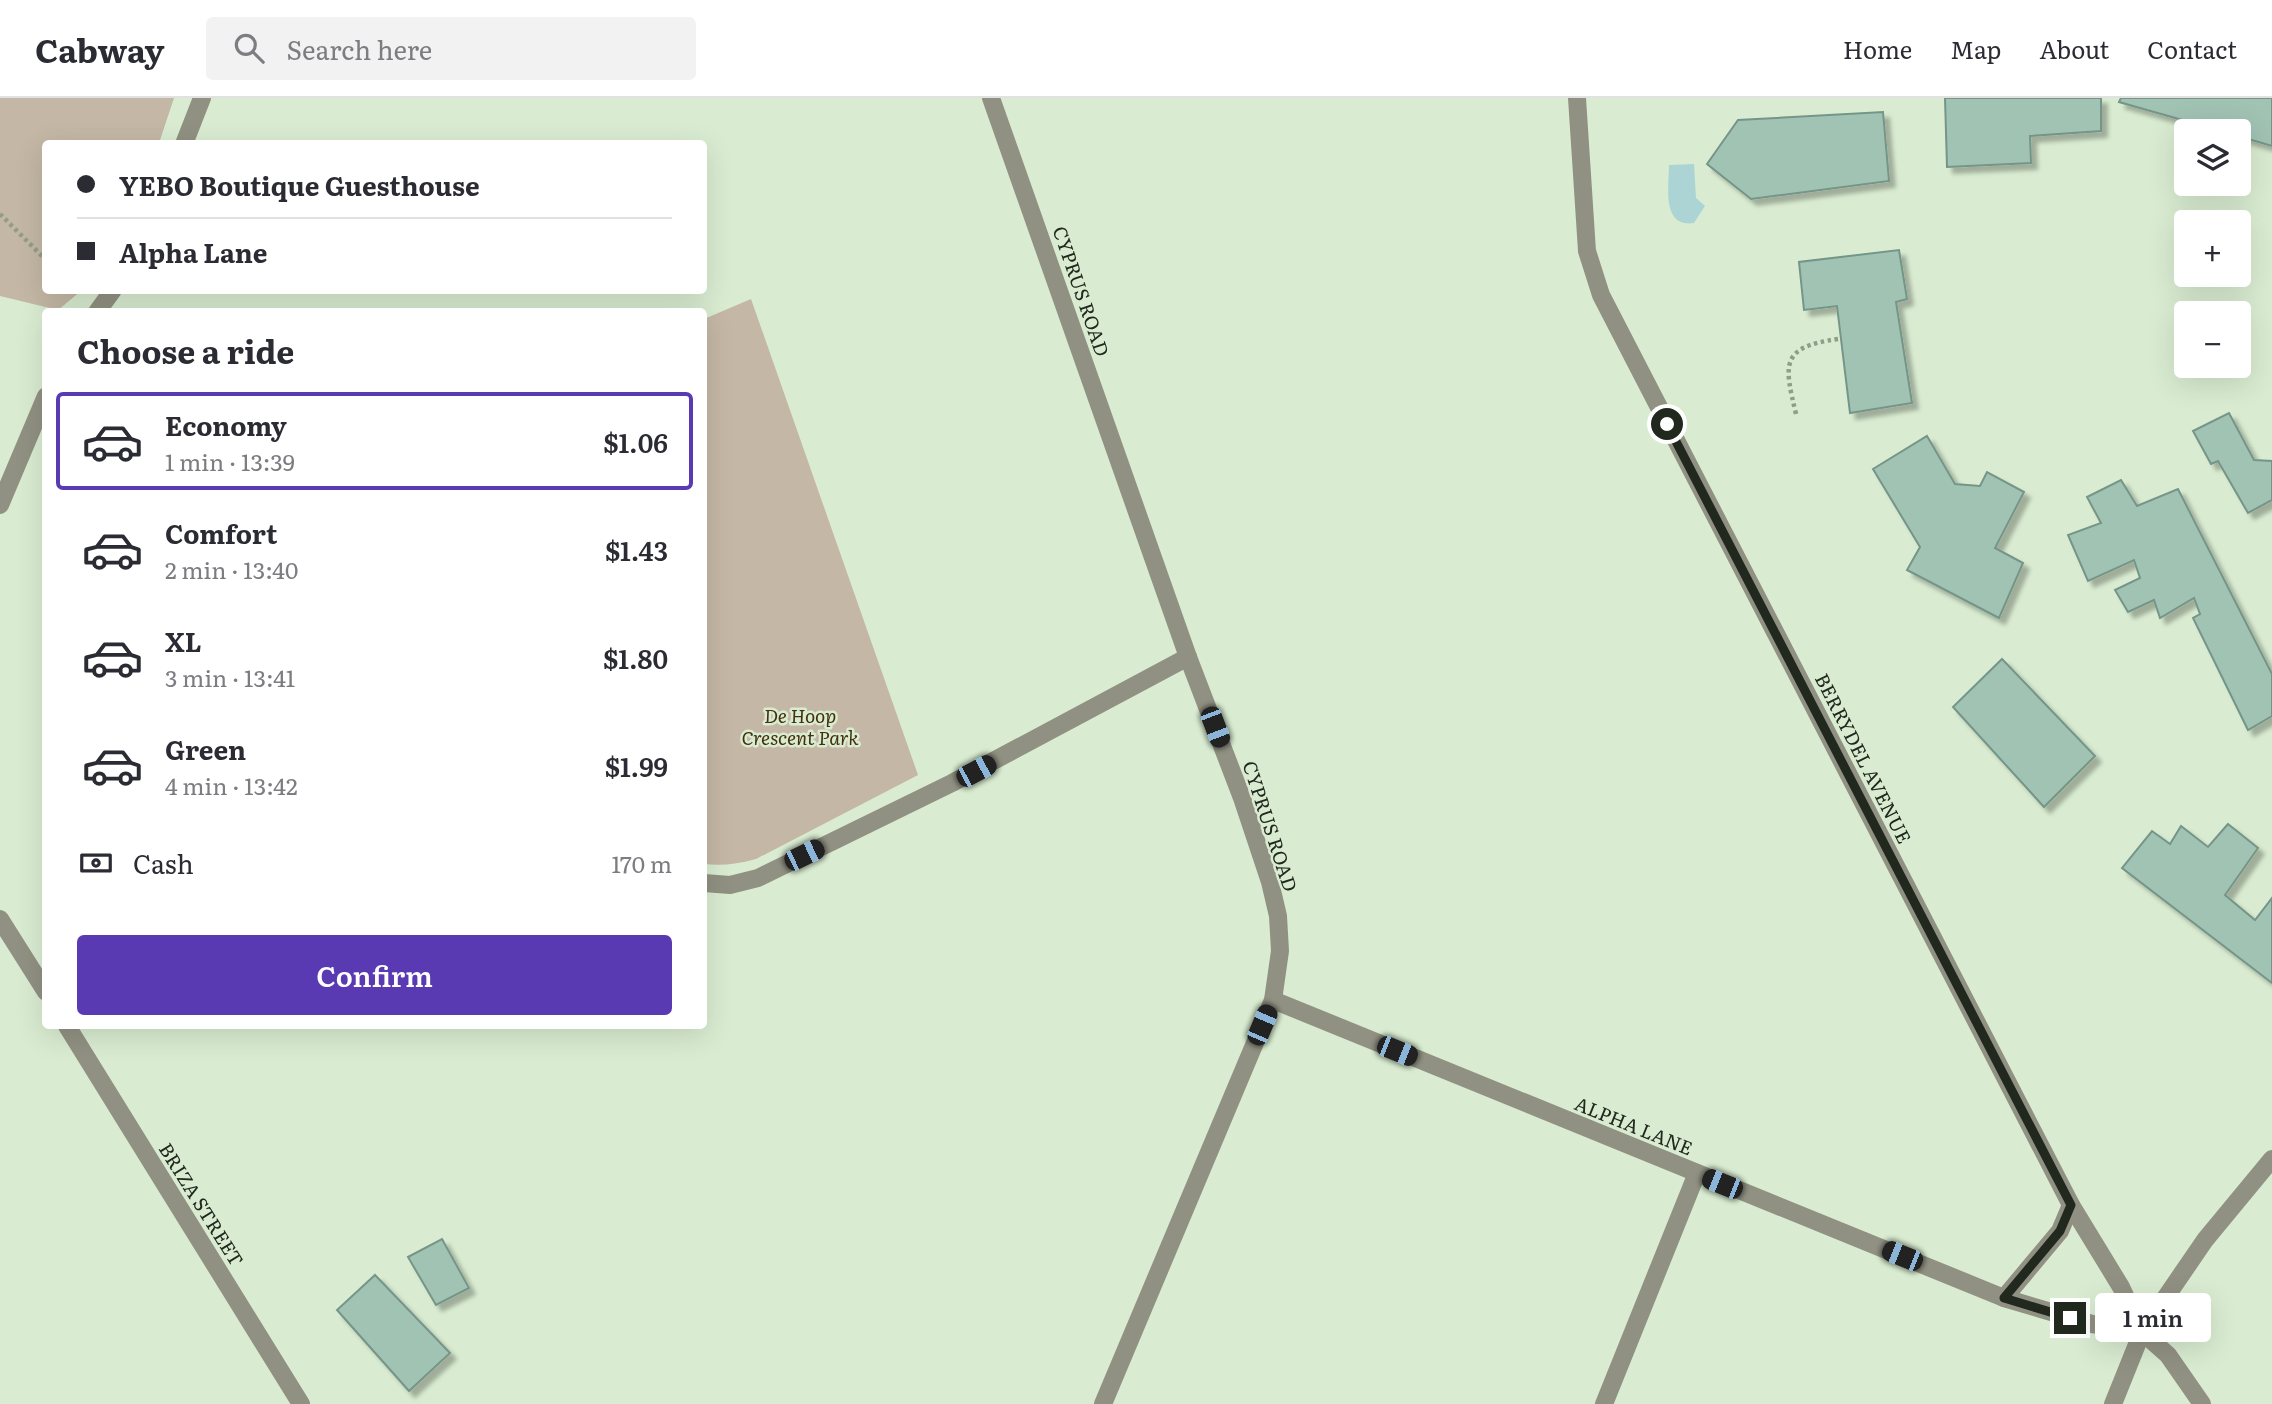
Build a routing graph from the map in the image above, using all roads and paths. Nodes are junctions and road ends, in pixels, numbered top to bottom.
1 (202, 98) edge
2 (992, 98) edge
3 (1577, 98) edge
4 (186, 140) edge
5 (0, 214) edge
6 (42, 256) edge
7 (1839, 339) dead end
8 (42, 405) edge
9 (1796, 414) dead end
10 (0, 505) edge
11 (1188, 657) junction
12 (707, 883) edge
13 (0, 919) edge
14 (42, 986) edge
15 (1273, 1000) junction
16 (69, 1029) edge
17 (2272, 1159) edge
18 (1697, 1173) junction
19 (2071, 1205) junction
20 (2004, 1298) junction
21 (2142, 1332) junction
22 (302, 1404) edge
23 (1103, 1404) edge
24 (1604, 1404) edge
25 (2113, 1404) edge
26 (2202, 1404) edge

1 - 4 street
2 - 11 street, CYPRUS ROAD
3 - 19 street, BERRYDEL AVENUE
5 - 6 path
7 - 9 path
8 - 10 street
11 - 12 street
11 - 15 street, CYPRUS ROAD
13 - 14 street
15 - 18 street, ALPHA LANE
15 - 23 street, CYPRUS ROAD
16 - 22 street, BRIZA STREET
17 - 21 street
18 - 20 street, ALPHA LANE
18 - 24 street
19 - 20 street
19 - 21 street, BERRYDEL AVENUE
20 - 21 street, ALPHA LANE
21 - 25 street
21 - 26 street, BERRYDEL AVENUE

